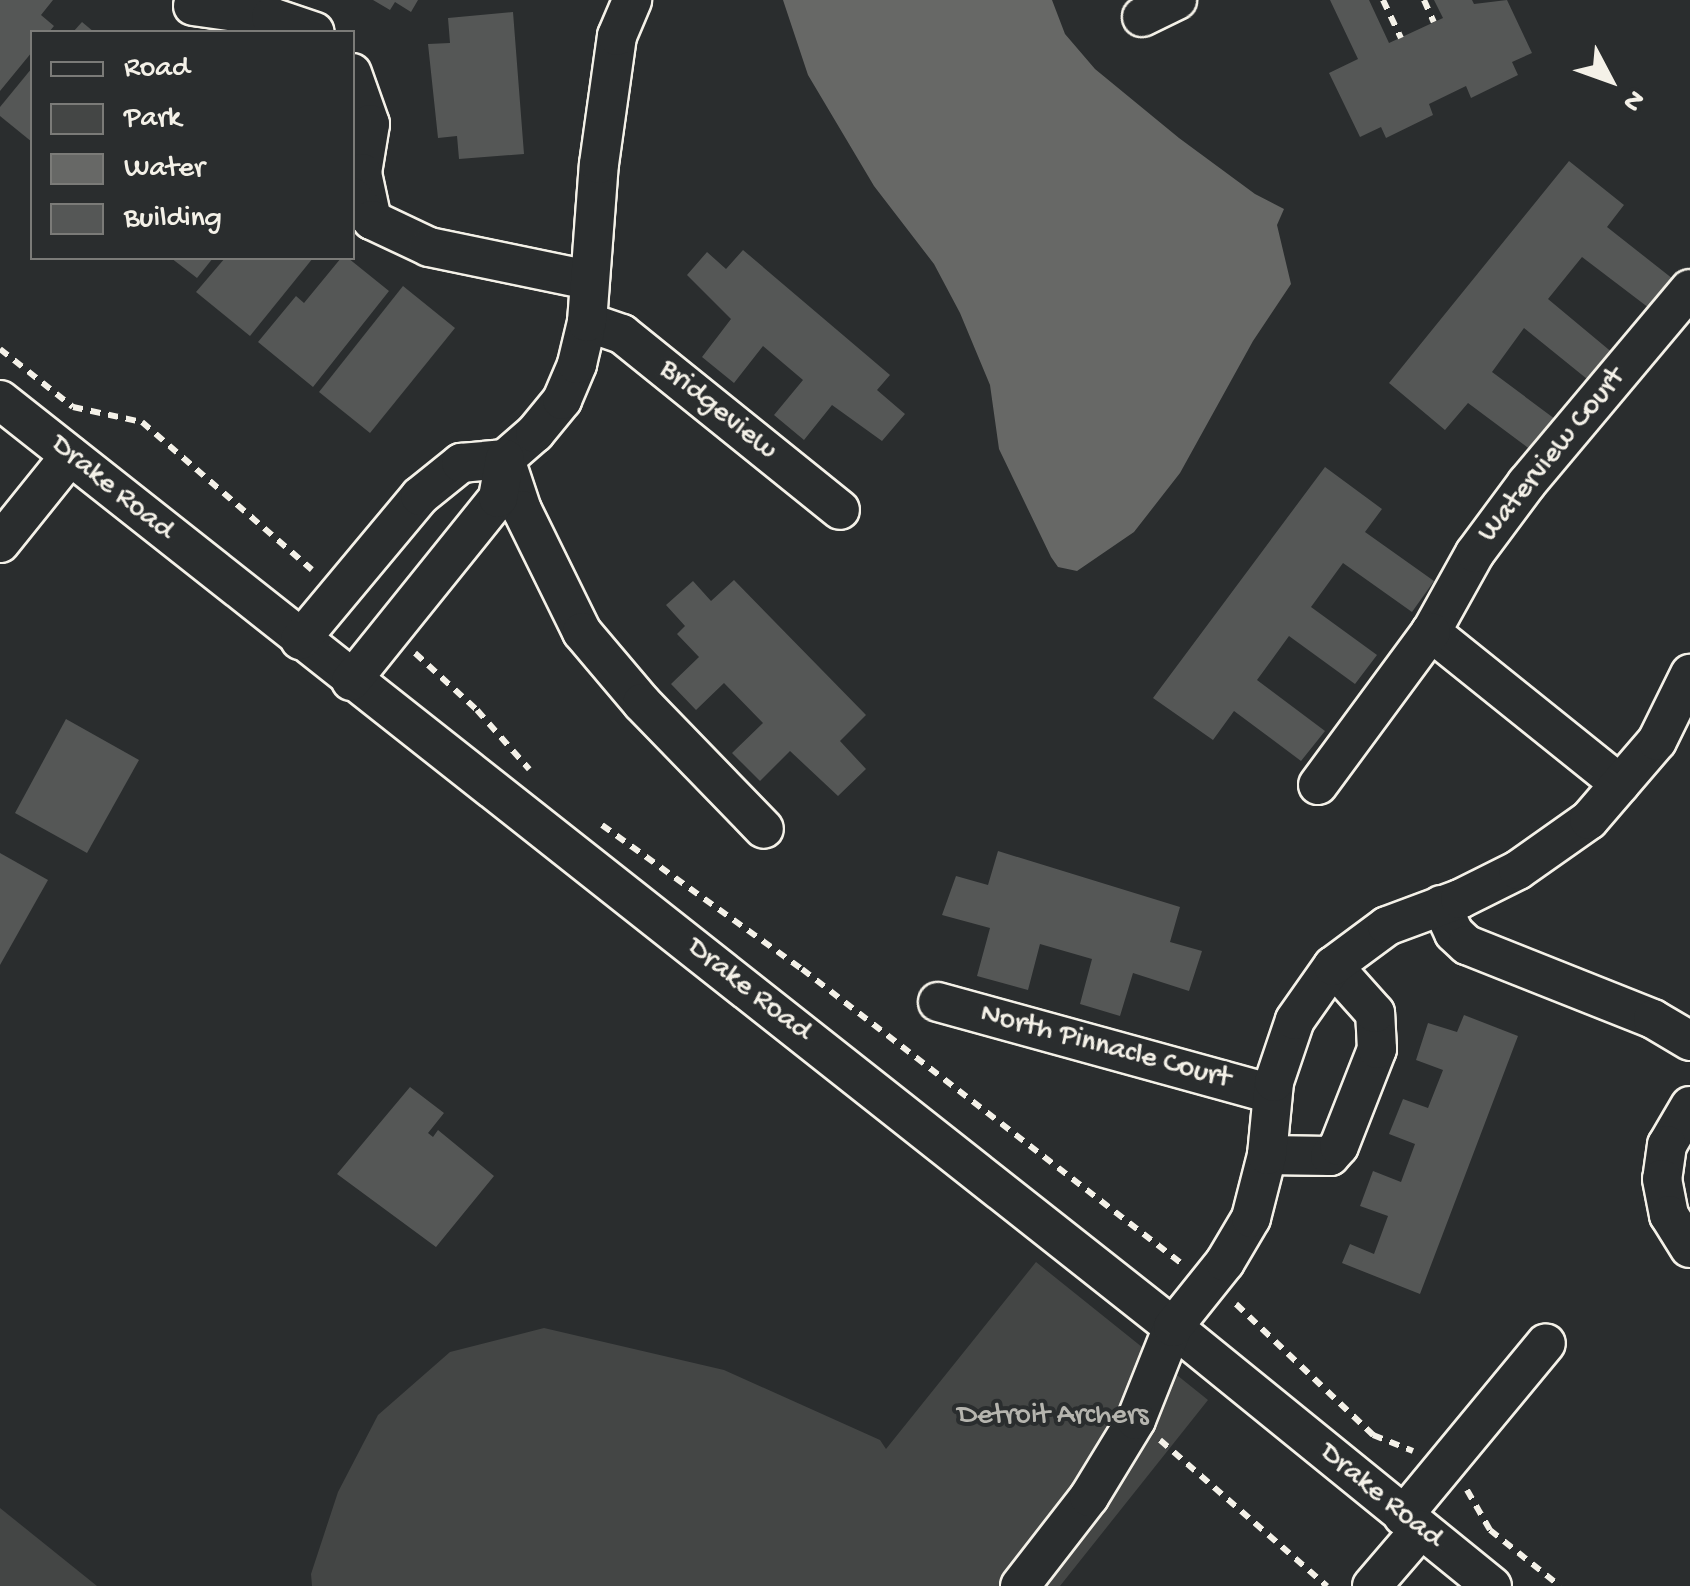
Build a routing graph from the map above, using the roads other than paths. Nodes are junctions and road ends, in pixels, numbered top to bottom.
1 (632, 0) edge
2 (1177, 0) edge
3 (200, 13) edge
4 (1142, 17) dead end
5 (309, 30) edge
6 (355, 82) edge
7 (362, 208) edge
8 (588, 280) junction
9 (1690, 290) edge
10 (587, 322) junction
11 (0, 400) edge
12 (70, 456) junction
13 (505, 459) junction
14 (840, 510) dead end
15 (0, 543) edge
16 (1431, 632) junction
17 (300, 640) junction
18 (1690, 674) edge
19 (351, 681) junction
20 (1620, 784) junction
21 (1318, 785) dead end
22 (764, 829) dead end
23 (1441, 905) junction
24 (1333, 966) junction
25 (938, 1002) dead end
26 (1690, 1041) edge
27 (1272, 1094) junction
28 (1690, 1106) edge
29 (1267, 1154) junction
30 (1690, 1248) edge
31 (1173, 1327) junction
32 (1546, 1343) dead end
33 (1412, 1523) junction
34 (1020, 1586) edge
35 (1372, 1586) edge
36 (1492, 1586) edge

1 - 8 street
2 - 4 street
3 - 5 street
6 - 7 street
7 - 8 street
8 - 10 street
9 - 16 street, Waterview Court
10 - 13 street
10 - 14 street, Bridgeview
11 - 12 street, Drake Road
12 - 15 street
12 - 17 street, Drake Road
13 - 17 street
13 - 19 street
13 - 22 street
16 - 20 street
16 - 21 street, Waterview Court
17 - 19 street, Drake Road
18 - 20 street
19 - 31 street, Drake Road
20 - 23 street
23 - 24 street
23 - 26 street
24 - 27 street
24 - 29 street
25 - 27 street, North Pinnacle Court
27 - 29 street
28 - 30 street
29 - 31 street
31 - 33 street, Drake Road
31 - 34 street
32 - 33 street
33 - 35 street
33 - 36 street, Drake Road

